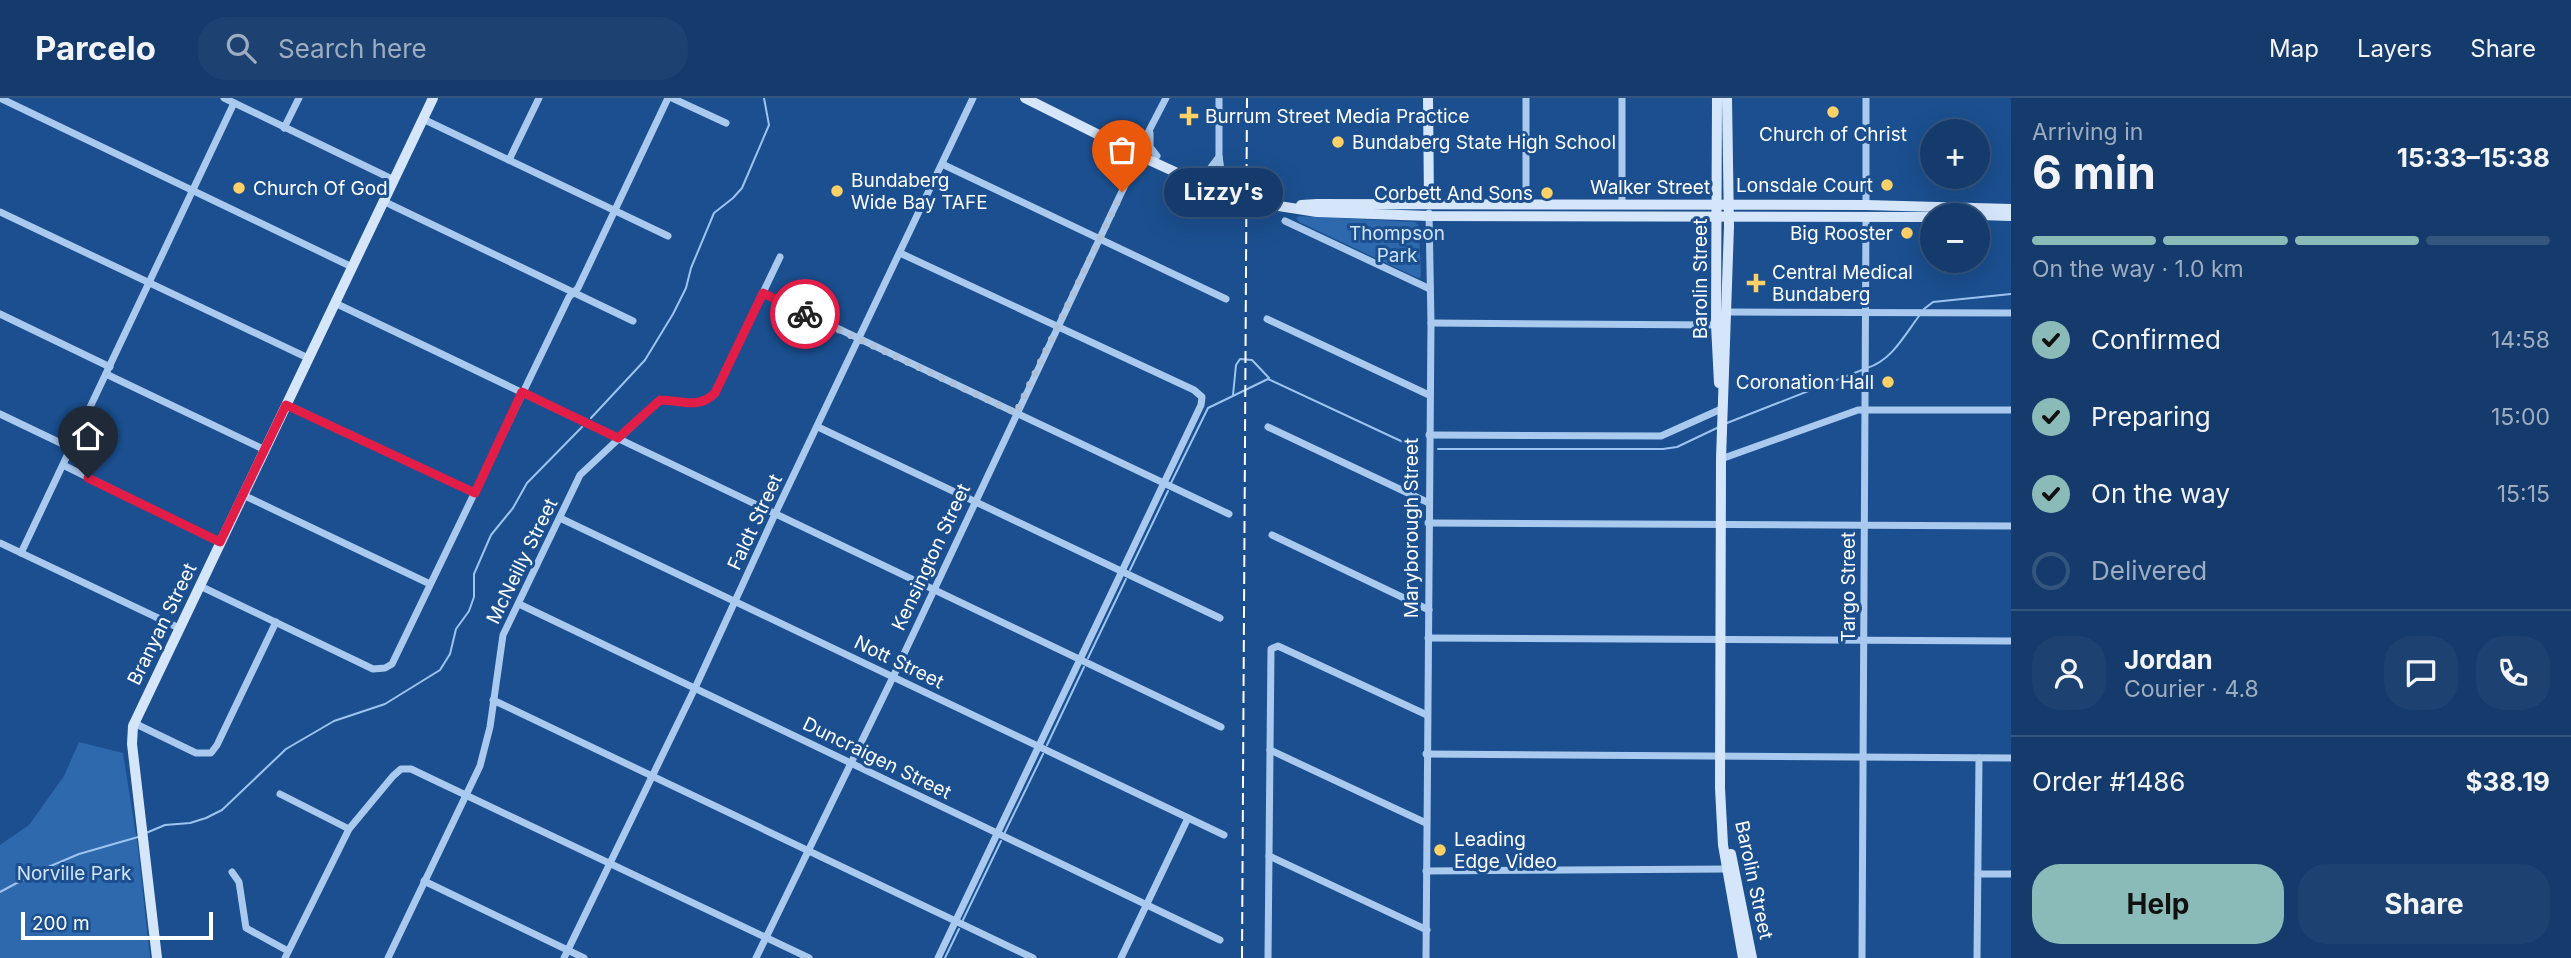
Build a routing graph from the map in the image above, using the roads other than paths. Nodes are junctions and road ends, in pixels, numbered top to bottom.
1 (0, 98) edge
2 (224, 98) edge
3 (299, 98) edge
4 (433, 98) edge
5 (539, 98) edge
6 (670, 98) edge
7 (973, 98) edge
8 (1025, 98) edge
9 (1039, 98) edge
10 (1166, 98) edge
11 (1219, 98) edge
12 (1428, 98) edge
13 (1527, 98) edge
14 (1622, 98) edge
15 (1717, 98) edge
16 (1727, 98) edge
17 (1866, 98) edge
18 (234, 103) junction
19 (422, 119) junction
20 (726, 123) dead end
21 (284, 128) junction
22 (1150, 133) junction
23 (1143, 154) junction
24 (1219, 156) junction
25 (509, 160) junction
26 (942, 164) junction
27 (1133, 168) junction
28 (1196, 174) junction
29 (394, 180) junction
30 (1213, 187) junction
31 (193, 191) junction
32 (383, 201) junction
33 (1429, 204) junction
34 (1526, 204) junction
35 (1622, 204) junction
36 (1288, 207) junction
37 (2011, 209) edge
38 (615, 210) junction
39 (1723, 210) junction
40 (1866, 211) junction
41 (0, 212) edge
42 (1990, 215) edge
43 (1429, 216) junction
44 (2011, 216) edge
45 (1920, 217) edge
46 (1285, 221) dead end
47 (668, 236) dead end
48 (1100, 239) junction
49 (900, 253) junction
50 (780, 257) dead end
51 (352, 267) junction
52 (150, 283) junction
53 (1430, 289) junction
54 (573, 292) junction
55 (763, 293) junction
56 (1226, 299) dead end
57 (335, 303) junction
58 (1728, 312) junction
59 (1865, 312) junction
60 (2011, 313) edge
61 (0, 314) edge
62 (1267, 319) dead end
63 (633, 321) dead end
64 (1431, 323) junction
65 (1716, 325) junction
66 (1057, 326) junction
67 (859, 340) junction
68 (308, 358) junction
69 (1718, 360) junction
70 (108, 370) junction
71 (522, 392) junction
72 (1429, 395) junction
73 (286, 405) junction
74 (1865, 409) junction
75 (2011, 410) edge
76 (1016, 413) junction
77 (0, 414) edge
78 (1721, 422) junction
79 (818, 427) junction
80 (1268, 427) dead end
81 (1429, 435) junction
82 (618, 438) junction
83 (71, 448) junction
84 (265, 450) junction
85 (1721, 459) junction
86 (63, 465) junction
87 (1165, 484) junction
88 (475, 493) junction
89 (243, 495) junction
90 (975, 501) junction
91 (1429, 503) junction
92 (776, 512) junction
93 (1229, 514) dead end
94 (560, 518) junction
95 (1428, 523) junction
96 (1721, 524) junction
97 (1863, 525) junction
98 (2011, 526) edge
99 (1272, 535) dead end
100 (220, 542) junction
101 (0, 543) edge
102 (21, 553) junction
103 (1122, 571) junction
104 (430, 584) junction
105 (200, 586) junction
106 (933, 588) junction
107 (736, 602) junction
108 (519, 604) junction
109 (1429, 610) junction
110 (1220, 618) dead end
111 (276, 622) junction
112 (180, 628) junction
113 (1428, 638) junction
114 (1720, 640) junction
115 (1863, 641) junction
116 (2011, 641) edge
117 (1080, 659) junction
118 (893, 677) junction
119 (695, 688) junction
120 (493, 700) junction
121 (1427, 715) junction
122 (134, 723) junction
123 (1221, 727) dead end
124 (1039, 747) junction
125 (1270, 750) junction
126 (1426, 754) junction
127 (1720, 757) junction
128 (1863, 757) junction
129 (1979, 758) junction
130 (2011, 758) edge
131 (851, 763) junction
132 (651, 775) junction
133 (280, 794) dead end
134 (466, 794) junction
135 (1188, 818) junction
136 (1426, 823) junction
137 (349, 829) junction
138 (998, 833) junction
139 (1224, 835) dead end
140 (808, 850) junction
141 (1269, 856) junction
142 (609, 862) junction
143 (1730, 869) junction
144 (1426, 871) junction
145 (232, 872) dead end
146 (1978, 874) junction
147 (2011, 874) edge
148 (424, 881) junction
149 (1147, 905) junction
150 (956, 921) junction
151 (1427, 930) junction
152 (766, 937) junction
153 (1220, 940) dead end
154 (566, 954) edge
155 (287, 955) edge
156 (157, 958) edge
157 (388, 958) edge
158 (584, 958) edge
159 (757, 958) edge
160 (809, 958) edge
161 (938, 958) edge
162 (1033, 958) edge
163 (1121, 958) edge
164 (1268, 958) edge
165 (1426, 958) edge
166 (1743, 958) edge
167 (1752, 958) edge
168 (1862, 958) edge
169 (1978, 958) edge

1 - 31 street
2 - 18 street
3 - 21 street
4 - 19 main road, Branyan Street
5 - 25 street
6 - 20 street
6 - 38 street
7 - 26 street, Faldt Street
8 - 23 main road, Walker Street
9 - 23 main road, Walker Street
10 - 22 street
11 - 24 street
12 - 33 main road, Maryborough Street
13 - 34 street
14 - 35 street
15 - 39 main road, Barolin Street
16 - 39 main road, Barolin Street
17 - 40 street, Targo Street
18 - 21 street
18 - 31 street
19 - 25 street
19 - 29 main road, Branyan Street
21 - 29 street
22 - 23 street
22 - 23 street
23 - 27 street
23 - 27 street
23 - 28 main road, Walker Street
23 - 30 main road, Walker Street
24 - 28 street
24 - 30 street
25 - 38 street
26 - 48 street
26 - 49 street, Faldt Street
27 - 48 street, Kensington Street
28 - 30 main road, Walker Street
29 - 32 main road, Branyan Street
30 - 36 main road, Walker Street
31 - 51 street
31 - 52 street
32 - 51 main road, Branyan Street
32 - 54 street
33 - 34 main road, Walker Street
33 - 36 main road, Walker Street
33 - 43 street, Maryborough Street
34 - 35 main road, Walker Street
35 - 39 main road, Walker Street
36 - 43 main road, Walker Street
37 - 40 main road, Walker Street
38 - 47 street
38 - 54 street
39 - 40 main road, Walker Street
39 - 40 main road, Walker Street
39 - 43 main road, Walker Street
39 - 58 main road, Barolin Street
39 - 65 main road, Barolin Street
40 - 45 main road, Walker Street
40 - 59 street, Targo Street
41 - 52 street
42 - 44 main road
43 - 53 street, Maryborough Street
46 - 53 street
48 - 56 street
48 - 66 street, Kensington Street
49 - 66 street
49 - 67 street, Faldt Street
50 - 55 street, McNeilly Street
51 - 57 main road, Branyan Street
52 - 68 street
52 - 70 street
53 - 64 street, Maryborough Street
54 - 63 street
54 - 71 street
55 - 67 street
55 - 82 street, McNeilly Street
57 - 68 main road, Branyan Street
57 - 71 street
58 - 59 street
58 - 69 main road
58 - 78 main road, Barolin Street
59 - 60 street
59 - 74 street, Targo Street
61 - 70 street
62 - 72 street
64 - 65 street
64 - 72 street, Maryborough Street
65 - 69 main road, Barolin Street
66 - 76 street, Kensington Street
66 - 87 street
67 - 76 street
67 - 79 street, Faldt Street
68 - 73 main road, Branyan Street
69 - 78 main road, Barolin Street
70 - 83 street
70 - 84 street
71 - 82 street
71 - 88 street
72 - 81 street, Maryborough Street
73 - 84 main road, Branyan Street
73 - 88 street
74 - 75 street
74 - 85 street
74 - 97 street, Targo Street
76 - 87 street
76 - 90 street, Kensington Street
77 - 83 street
78 - 81 street
78 - 85 main road, Barolin Street
79 - 90 street
79 - 92 street, Faldt Street
80 - 91 street
81 - 91 street, Maryborough Street
82 - 92 street
82 - 94 street, McNeilly Street
83 - 86 street
84 - 89 main road, Branyan Street
85 - 96 main road, Barolin Street
86 - 100 street
86 - 102 street
87 - 93 street
87 - 103 street
88 - 104 street
89 - 100 main road, Branyan Street
89 - 104 street
90 - 103 street
90 - 106 street, Kensington Street
91 - 95 street, Maryborough Street
92 - 106 street
92 - 107 street, Faldt Street
94 - 107 street, Nott Street
94 - 108 street, McNeilly Street
95 - 96 street
95 - 109 street, Maryborough Street
96 - 97 street
96 - 114 main road, Barolin Street
97 - 98 street
97 - 115 street, Targo Street
99 - 109 street
100 - 105 main road, Branyan Street
101 - 102 street
102 - 112 street
103 - 110 street
103 - 117 street
104 - 111 street
105 - 111 street
105 - 112 main road, Branyan Street
106 - 117 street
106 - 118 street, Kensington Street
107 - 118 street, Nott Street
107 - 119 street, Faldt Street
108 - 119 street, Duncraigen Street
108 - 120 street, McNeilly Street
109 - 113 street, Maryborough Street
111 - 122 street
112 - 122 main road, Branyan Street
113 - 114 street
113 - 121 street, Maryborough Street
114 - 115 street
114 - 127 main road, Barolin Street
115 - 116 street
115 - 128 street, Targo Street
117 - 123 street
117 - 124 street
118 - 124 street, Nott Street
118 - 131 street, Kensington Street
119 - 131 street, Duncraigen Street
119 - 132 street, Faldt Street
120 - 132 street
120 - 134 street, McNeilly Street
121 - 125 street
121 - 126 street, Maryborough Street
122 - 156 main road, Branyan Street
124 - 135 street, Nott Street
124 - 138 street
125 - 136 street
125 - 141 street
126 - 127 street
126 - 136 street, Maryborough Street
127 - 128 street
127 - 143 main road, Barolin Street
128 - 129 street
128 - 168 street, Targo Street
129 - 130 street
129 - 146 street
131 - 138 street, Duncraigen Street
131 - 140 street, Kensington Street
132 - 140 street
132 - 142 street, Faldt Street
133 - 137 street
134 - 137 street
134 - 142 street
134 - 148 street, McNeilly Street
135 - 139 street, Nott Street
135 - 149 street
136 - 144 street, Maryborough Street
137 - 155 street
138 - 149 street, Duncraigen Street
138 - 150 street
140 - 150 street
140 - 152 street, Kensington Street
141 - 151 street
141 - 164 street
142 - 152 street
142 - 154 street, Faldt Street
143 - 144 street
143 - 166 main road, Barolin Street
143 - 167 main road, Barolin Street
144 - 151 street, Maryborough Street
145 - 155 street
146 - 147 street
146 - 169 street
148 - 154 street
148 - 157 street, McNeilly Street
149 - 153 street, Duncraigen Street
149 - 163 street
150 - 161 street
150 - 162 street
151 - 165 street, Maryborough Street
152 - 159 street, Kensington Street
152 - 160 street
154 - 158 street

